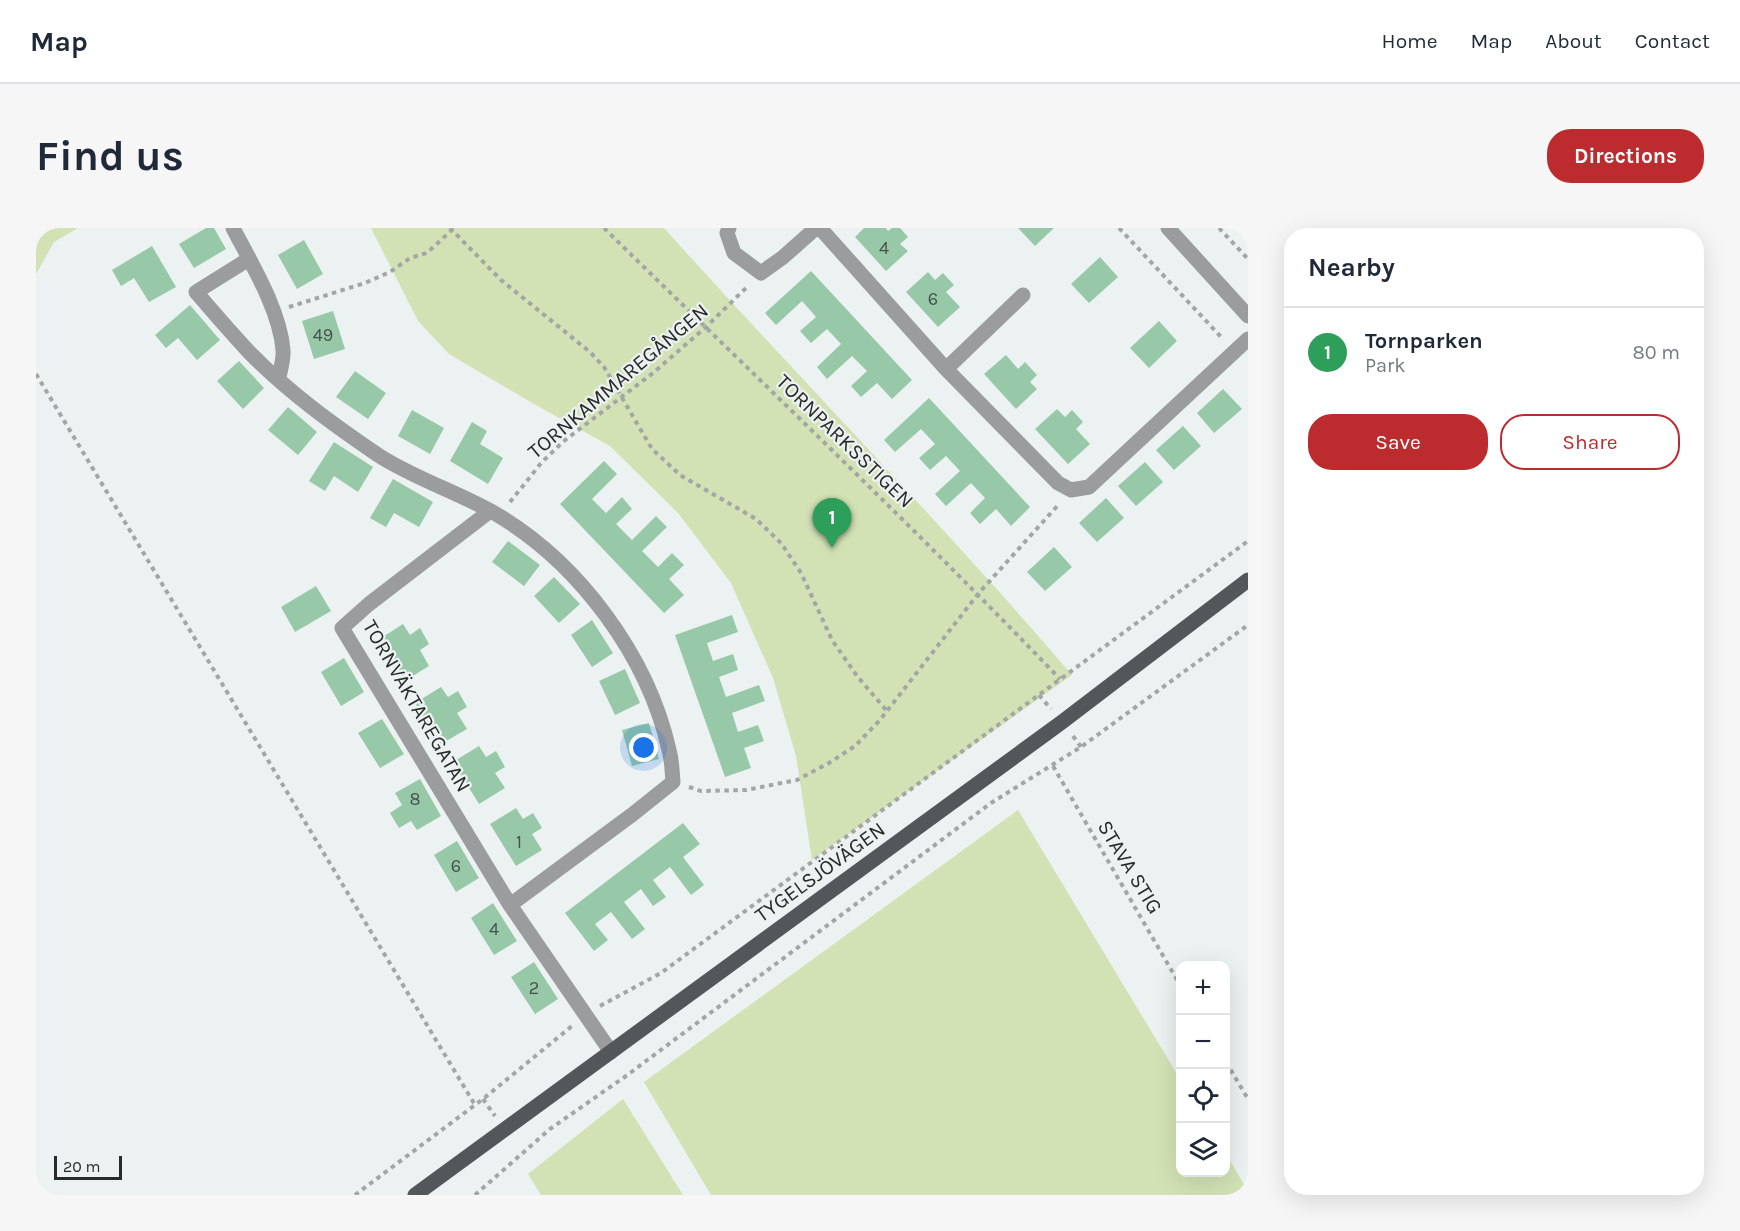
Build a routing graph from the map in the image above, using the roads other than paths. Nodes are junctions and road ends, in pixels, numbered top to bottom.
1 (233, 228) edge
2 (729, 228) edge
3 (818, 228) edge
4 (1167, 228) edge
5 (249, 259) junction
6 (1023, 295) dead end
7 (1248, 316) edge
8 (1248, 339) edge
9 (946, 369) junction
10 (279, 378) junction
11 (495, 513) junction
12 (1248, 580) edge
13 (510, 905) junction
14 (611, 1052) junction
15 (415, 1195) edge

1 - 5 street
2 - 3 street
3 - 9 street
4 - 7 street
5 - 10 street
5 - 10 street
6 - 9 street
8 - 9 street
10 - 11 street
11 - 13 street, TORNVÄKTAREGATAN
11 - 13 street
12 - 14 main road, TYGELSJÖVÄGEN
13 - 14 street, TORNVÄKTAREGATAN
14 - 15 main road, TYGELSJÖVÄGEN

